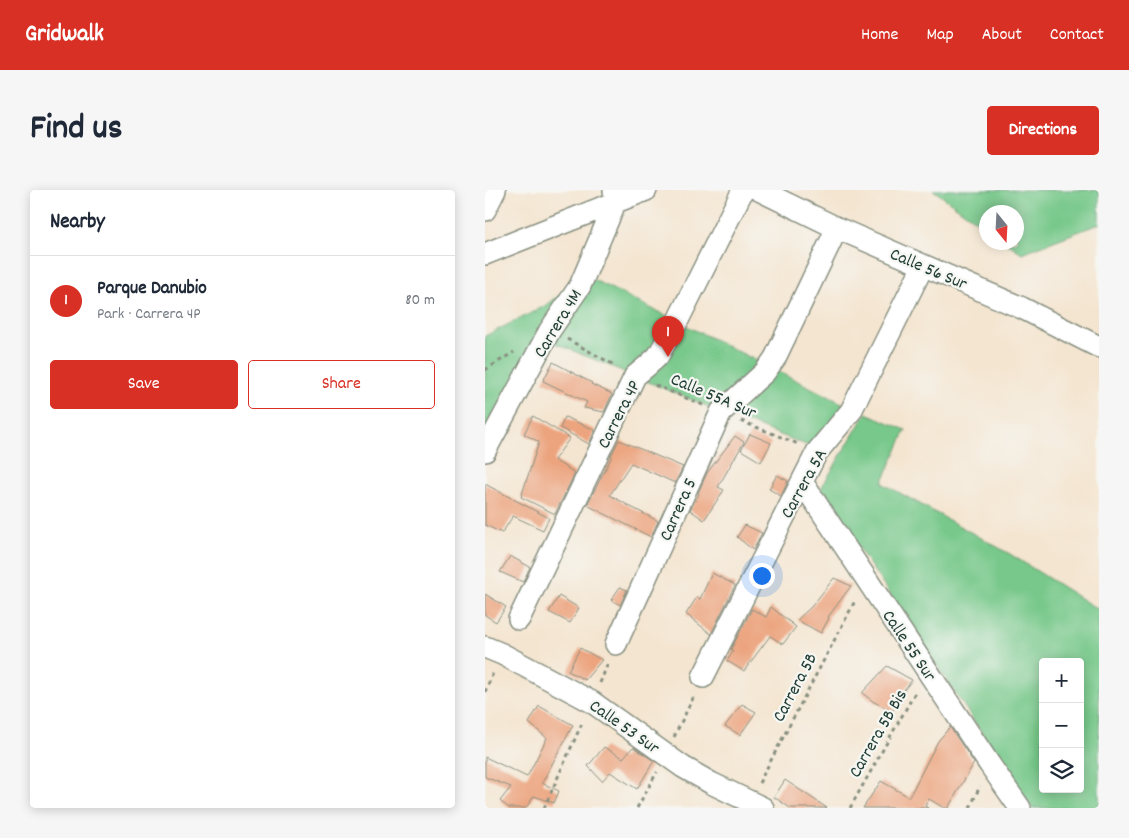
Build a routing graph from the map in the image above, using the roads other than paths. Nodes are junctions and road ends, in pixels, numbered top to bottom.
1 (495, 190) edge
2 (646, 190) edge
3 (743, 190) edge
4 (759, 190) edge
5 (615, 196) edge
6 (485, 210) edge
7 (837, 228) junction
8 (485, 254) edge
9 (923, 266) junction
10 (1099, 347) edge
11 (485, 450) edge
12 (802, 482) junction
13 (519, 619) dead end
14 (616, 644) road end
15 (485, 647) edge
16 (703, 677) dead end
17 (756, 804) edge
18 (1020, 808) edge

1 - 6 street
2 - 5 street
3 - 13 street, Carrera 4P
4 - 7 street, Calle 56 Sur
5 - 8 street
5 - 11 street, Carrera 4M
7 - 9 street, Calle 56 Sur
7 - 14 street, Carrera 5
9 - 10 street, Calle 56 Sur
9 - 12 street, Carrera 5A
12 - 16 street, Carrera 5A
12 - 18 street, Calle 55 Sur
15 - 17 street, Calle 53 Sur

